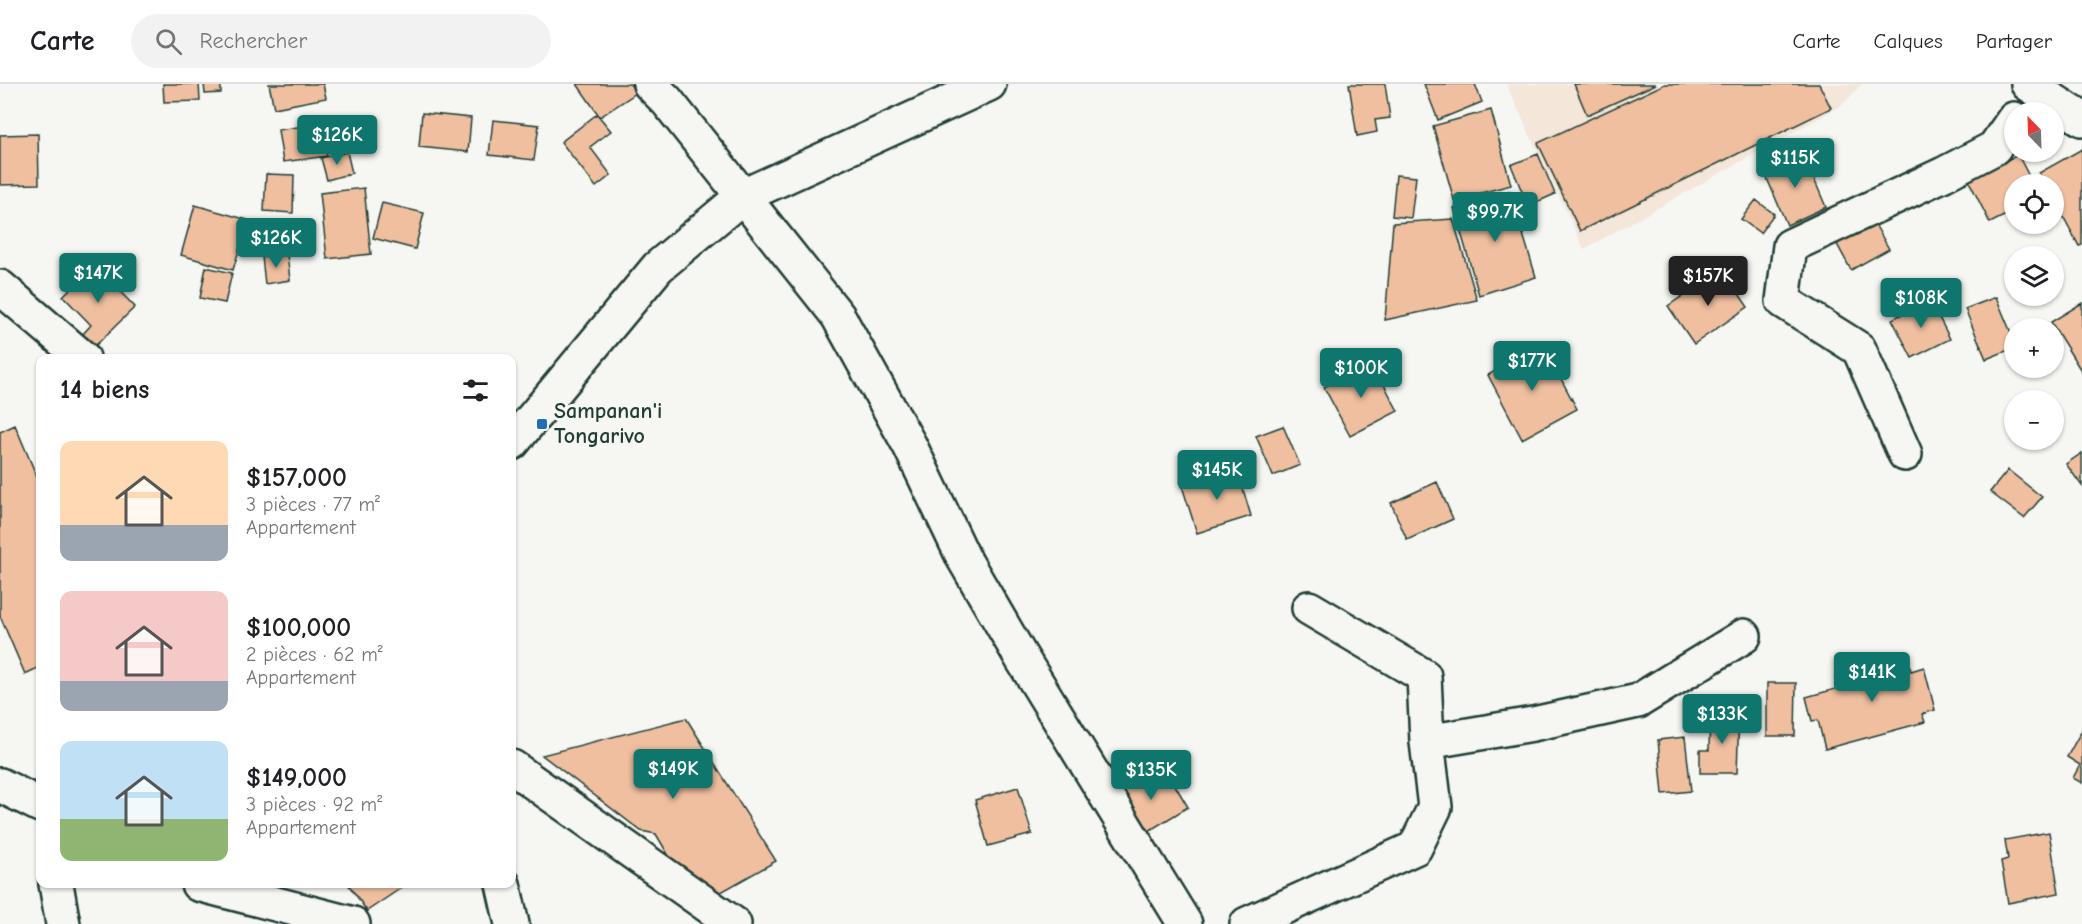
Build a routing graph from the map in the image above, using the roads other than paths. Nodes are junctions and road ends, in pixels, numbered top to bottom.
1 (650, 84) edge
2 (989, 84) edge
3 (2028, 95) edge
4 (2082, 119) edge
5 (2004, 134) edge
6 (743, 196) junction
7 (0, 287) edge
8 (78, 354) edge
9 (516, 438) edge
10 (1905, 454) dead end
11 (1309, 608) dead end
12 (1744, 636) dead end
13 (1426, 742) junction
14 (516, 770) edge
15 (0, 785) edge
16 (36, 803) edge
17 (57, 888) edge
18 (214, 888) edge
19 (504, 888) edge
20 (63, 924) edge
21 (353, 924) edge
22 (512, 924) edge
23 (734, 924) edge
24 (1185, 924) edge
25 (1247, 924) edge

1 - 6 street
2 - 6 street
3 - 4 street
5 - 10 street
6 - 9 street
6 - 24 street
7 - 8 street
11 - 13 street
12 - 13 street
13 - 25 street
14 - 23 street
15 - 16 street
17 - 20 street
18 - 21 street
19 - 22 street

